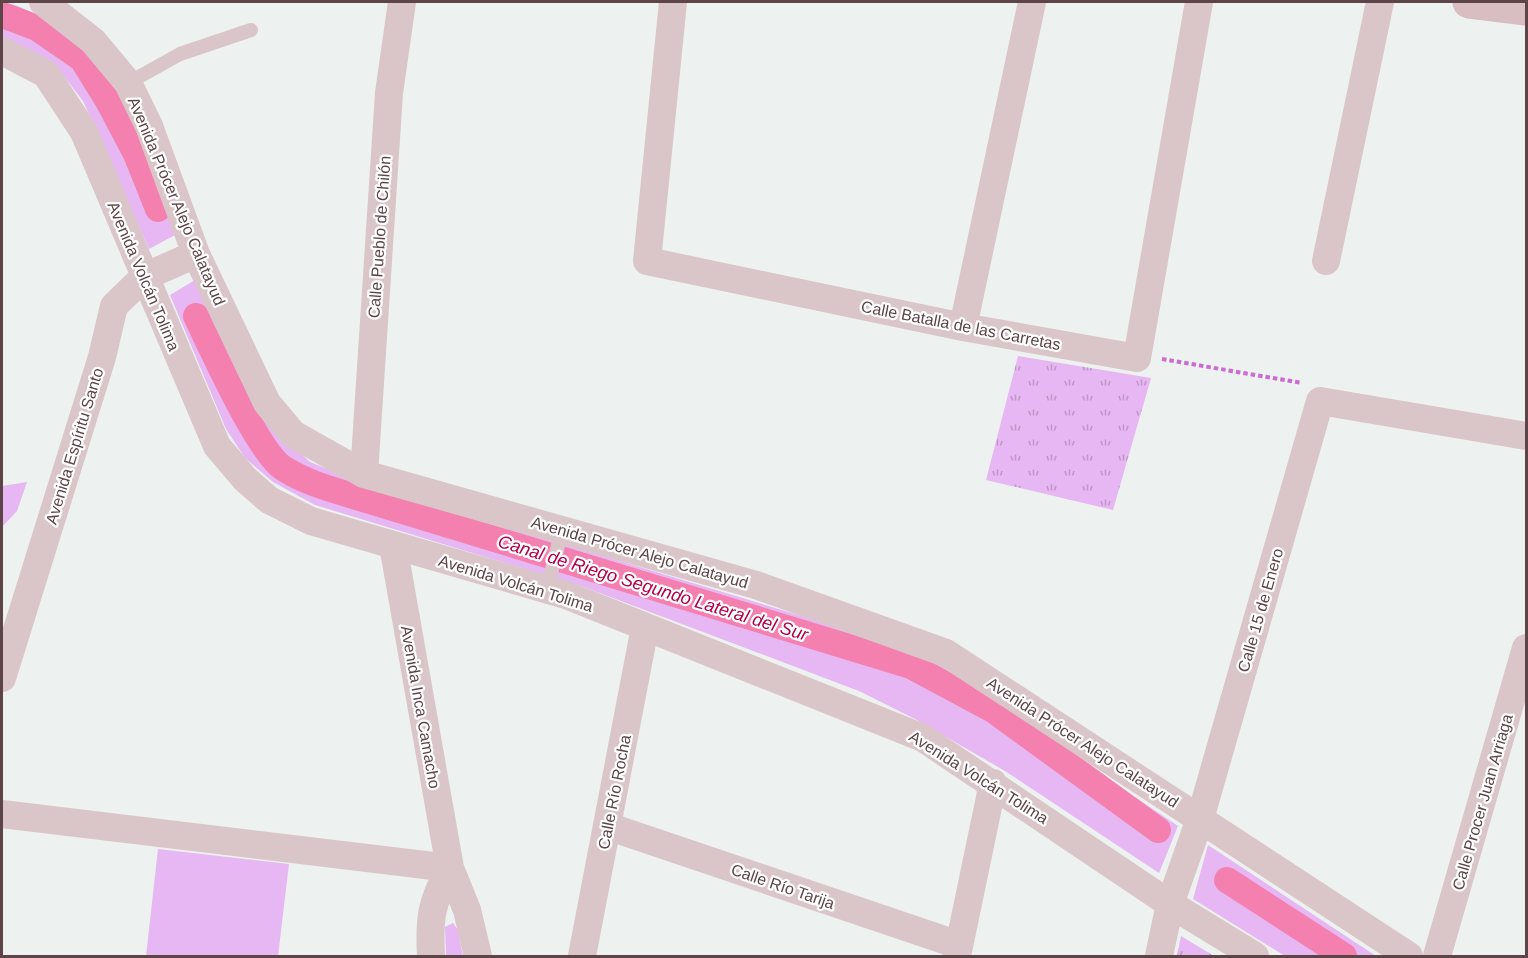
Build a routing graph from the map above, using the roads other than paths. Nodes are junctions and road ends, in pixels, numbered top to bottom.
1 (43, 2) edge
2 (402, 2) edge
3 (672, 2) edge
4 (1032, 2) edge
5 (1199, 2) edge
6 (1380, 2) edge
7 (1469, 2) edge
8 (1527, 9) edge
9 (251, 30) dead end
10 (2, 51) edge
11 (128, 83) junction
12 (196, 254) junction
13 (1326, 261) dead end
14 (144, 277) junction
15 (963, 327) junction
16 (1527, 436) edge
17 (364, 474) junction
18 (560, 540) junction
19 (393, 545) junction
20 (549, 580) junction
21 (645, 627) junction
22 (1527, 648) edge
23 (2, 678) edge
24 (1517, 714) edge
25 (993, 783) junction
26 (2, 814) edge
27 (1200, 819) junction
28 (607, 826) junction
29 (450, 868) junction
30 (1170, 904) junction
31 (958, 951) edge
32 (431, 957) edge
33 (478, 957) edge
34 (582, 957) edge
35 (1159, 957) edge
36 (1255, 957) edge
37 (1408, 957) edge
38 (1437, 957) edge

1 - 11 street, Avenida Prócer Alejo Calatayud
2 - 17 street, Calle Pueblo de Chilón
3 - 15 street, Calle Batalla de las Carretas
4 - 15 street
5 - 15 street, Calle Batalla de las Carretas
6 - 13 street
7 - 8 main road
9 - 11 lane
10 - 14 street, Avenida Volcán Tolima
11 - 12 street, Avenida Prócer Alejo Calatayud
12 - 14 street, Avenida Espíritu Santo
12 - 17 street, Avenida Prócer Alejo Calatayud
14 - 19 street, Avenida Volcán Tolima
14 - 23 street, Avenida Espíritu Santo
16 - 27 street, Calle 15 de Enero
17 - 18 street, Avenida Prócer Alejo Calatayud
18 - 20 lane
18 - 27 street, Avenida Prócer Alejo Calatayud
19 - 20 street, Avenida Volcán Tolima
19 - 29 street, Avenida Inca Camacho
20 - 21 street, Avenida Volcán Tolima
21 - 25 street, Avenida Volcán Tolima
21 - 28 street, Calle Río Rocha
22 - 24 street, Calle Procer Juan Arriaga
24 - 38 street, Calle Procer Juan Arriaga
25 - 30 street, Avenida Volcán Tolima
25 - 31 street
26 - 29 street
27 - 30 street, Calle 15 de Enero
27 - 37 street, Avenida Prócer Alejo Calatayud
28 - 31 street, Calle Río Tarija
28 - 34 street, Calle Río Rocha
29 - 32 street
29 - 33 street, Avenida Inca Camacho
30 - 35 street, Calle 15 de Enero
30 - 36 street, Avenida Volcán Tolima

